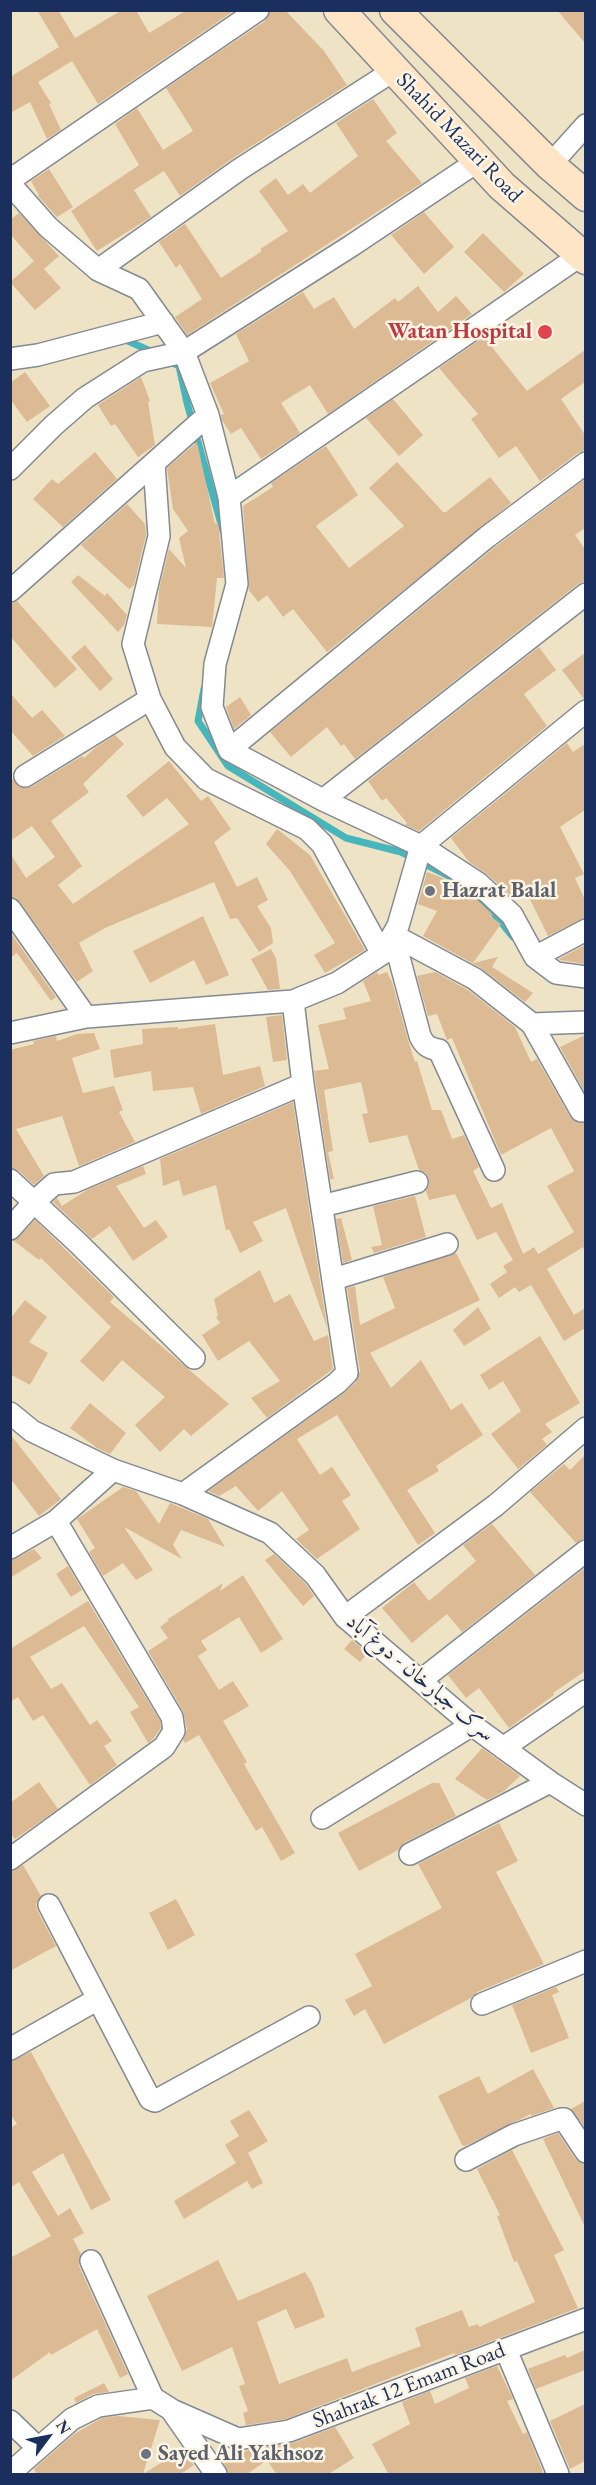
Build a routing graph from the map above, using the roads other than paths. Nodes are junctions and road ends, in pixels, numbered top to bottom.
1 (258, 10) edge
2 (339, 10) edge
3 (402, 13) edge
4 (393, 71) junction
5 (585, 125) edge
6 (478, 161) junction
7 (550, 165) junction
8 (10, 182) edge
9 (585, 196) edge
10 (583, 257) edge
11 (99, 270) junction
12 (163, 322) junction
13 (183, 352) junction
14 (10, 359) edge
15 (208, 415) junction
16 (154, 463) junction
17 (585, 463) edge
18 (10, 469) edge
19 (229, 497) junction
20 (10, 591) edge
21 (585, 594) edge
22 (150, 699) junction
23 (585, 711) edge
24 (230, 750) junction
25 (25, 776) dead end
26 (323, 800) junction
27 (421, 846) junction
28 (10, 909) edge
29 (585, 930) edge
30 (393, 935) junction
31 (382, 954) junction
32 (535, 957) junction
33 (585, 977) edge
34 (293, 1000) junction
35 (86, 1017) junction
36 (585, 1022) edge
37 (532, 1023) junction
38 (10, 1033) edge
39 (303, 1084) junction
40 (581, 1111) dead end
41 (494, 1170) dead end
42 (10, 1180) edge
43 (417, 1182) dead end
44 (35, 1201) junction
45 (322, 1206) junction
46 (10, 1229) edge
47 (447, 1244) dead end
48 (334, 1279) junction
49 (194, 1358) dead end
50 (10, 1413) edge
51 (585, 1428) edge
52 (113, 1470) junction
53 (183, 1494) junction
54 (56, 1521) junction
55 (10, 1548) edge
56 (585, 1551) edge
57 (345, 1617) junction
58 (420, 1680) junction
59 (585, 1691) edge
60 (472, 1725) junction
61 (503, 1748) junction
62 (550, 1782) junction
63 (585, 1805) edge
64 (322, 1818) dead end
65 (410, 1854) dead end
66 (10, 1859) edge
67 (49, 1905) dead end
68 (585, 1961) edge
69 (98, 1999) junction
70 (482, 2004) dead end
71 (309, 2017) dead end
72 (10, 2049) edge
73 (585, 2152) edge
74 (466, 2160) dead end
75 (91, 2261) dead end
76 (585, 2319) edge
77 (506, 2350) junction
78 (153, 2398) junction
79 (172, 2410) junction
80 (10, 2421) edge
81 (26, 2464) edge
82 (216, 2475) edge
83 (558, 2475) edge

1 - 8 street
2 - 4 main road, Shahid Mazari Road
3 - 7 main road
4 - 6 main road, Shahid Mazari Road
4 - 11 street
5 - 7 street
6 - 10 main road, Shahid Mazari Road
6 - 13 street
7 - 9 main road
8 - 11 street
10 - 19 street
11 - 12 street
12 - 13 street
12 - 14 street
13 - 15 street
13 - 18 street
15 - 16 street
15 - 19 street
16 - 20 street
16 - 22 street
17 - 24 street
19 - 24 street
21 - 26 street
22 - 25 street
22 - 31 street
23 - 27 street
24 - 26 street
26 - 27 street
27 - 30 street
27 - 32 street
28 - 35 street
29 - 32 street
30 - 31 street
30 - 37 street
30 - 41 street
31 - 34 street
32 - 33 street
34 - 35 street
34 - 39 street
35 - 38 street
36 - 37 street
37 - 40 street
39 - 44 street
39 - 45 street
42 - 44 street
43 - 45 street
44 - 46 street
44 - 49 street
45 - 48 street
47 - 48 street
48 - 53 street
50 - 52 street, سرک جبارخان - دوغ آباد
51 - 57 street
52 - 53 street, سرک جبارخان - دوغ آباد
52 - 54 street
53 - 57 street, سرک جبارخان - دوغ آباد
54 - 55 street
54 - 66 street
56 - 58 street
57 - 58 street, سرک جبارخان - دوغ آباد
58 - 60 street, سرک جبارخان - دوغ آباد
59 - 61 street
60 - 61 street, سرک جبارخان - دوغ آباد
60 - 64 street
61 - 62 street, سرک جبارخان - دوغ آباد
62 - 63 street, سرک جبارخان - دوغ آباد
62 - 65 street
67 - 69 street
68 - 70 street
69 - 71 street
69 - 72 street
73 - 74 street
75 - 78 street
76 - 77 street, Shahrak 12 Emam Road
77 - 79 street, Shahrak 12 Emam Road
77 - 83 street
78 - 79 street, Shahrak 12 Emam Road
78 - 81 street
79 - 82 street
80 - 81 street

